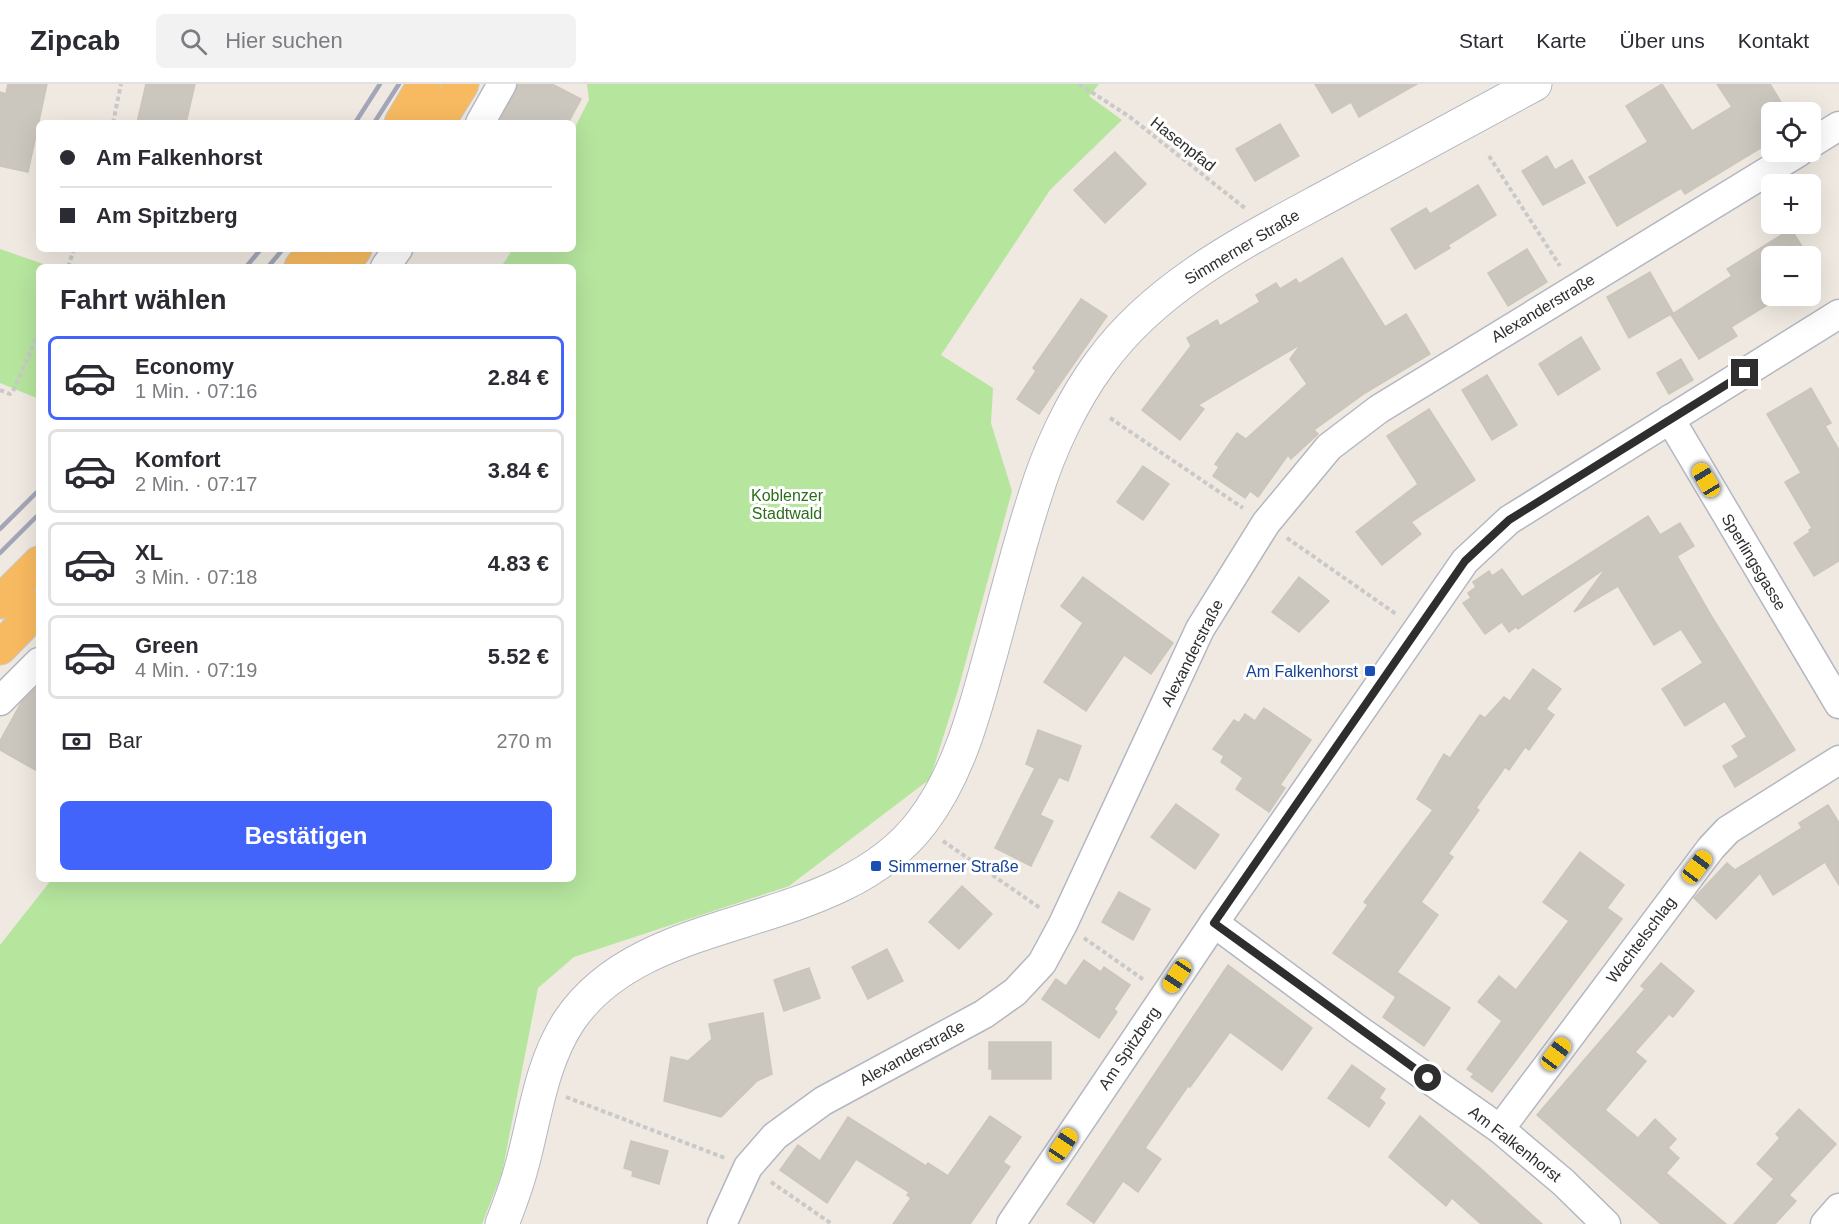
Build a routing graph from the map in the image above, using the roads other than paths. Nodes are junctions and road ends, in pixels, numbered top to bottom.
1 (424, 84) edge
2 (462, 84) edge
3 (502, 84) edge
4 (1535, 84) edge
5 (403, 120) edge
6 (440, 120) edge
7 (482, 120) edge
8 (1839, 126) edge
9 (1821, 137) edge
10 (1782, 162) edge
11 (313, 252) edge
12 (303, 264) edge
13 (1839, 314) edge
14 (1670, 419) junction
15 (36, 566) edge
16 (0, 602) edge
17 (36, 611) edge
18 (0, 648) edge
19 (36, 665) edge
20 (0, 700) edge
21 (1839, 704) edge
22 (1839, 760) edge
23 (1214, 923) junction
24 (1500, 1129) junction
25 (1839, 1208) edge
26 (502, 1224) edge
27 (722, 1224) edge
28 (1011, 1224) edge
29 (1606, 1224) edge
30 (1825, 1224) edge

1 - 5 highway
2 - 6 highway
3 - 7 street
4 - 26 street, Simmerner Straße
8 - 9 street
10 - 27 street, Alexanderstraße
11 - 12 highway
13 - 14 street, Am Spitzberg
14 - 21 street, Sperlingsgasse
14 - 23 street, Am Spitzberg
15 - 16 highway
17 - 18 highway
19 - 20 street
22 - 24 street, Wachtelschlag
23 - 24 street, Am Falkenhorst
23 - 28 street, Am Spitzberg
24 - 29 street, Am Falkenhorst
25 - 30 street

